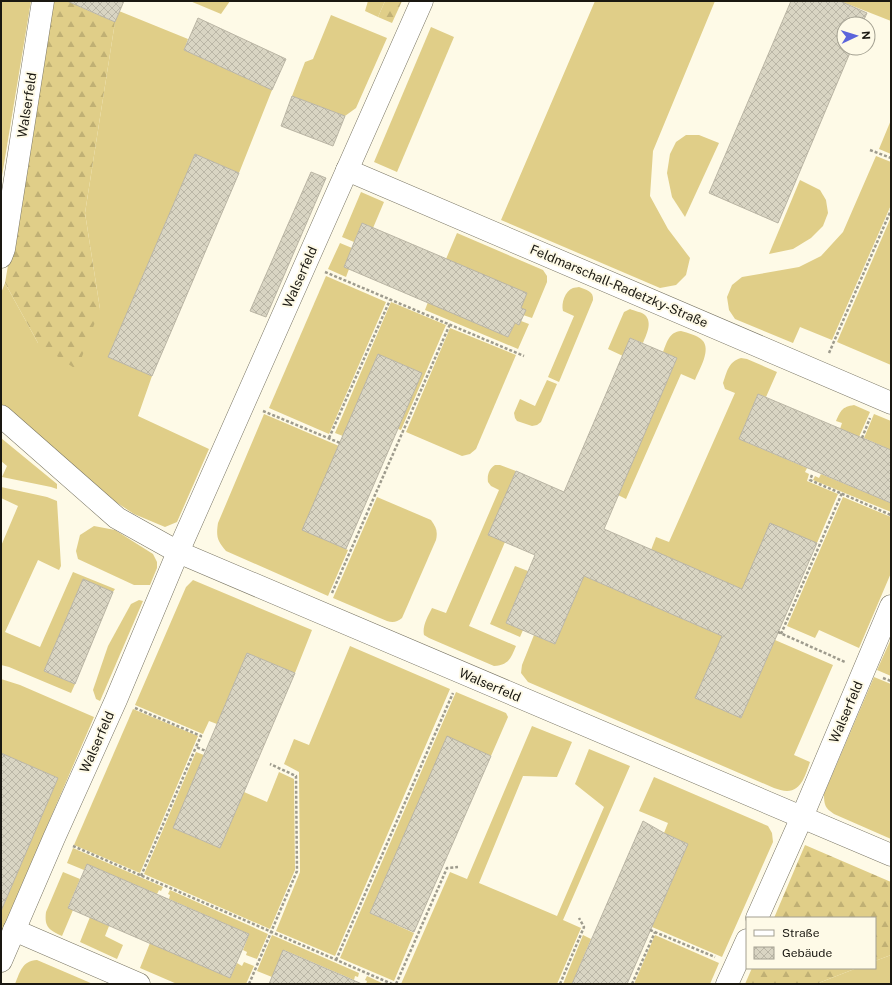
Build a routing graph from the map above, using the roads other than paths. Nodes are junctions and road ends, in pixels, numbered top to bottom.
1 (43, 1) edge
2 (422, 1) edge
3 (348, 170) junction
4 (1, 257) edge
5 (891, 403) edge
6 (1, 416) edge
7 (178, 552) junction
8 (891, 606) edge
9 (802, 817) junction
10 (891, 855) edge
11 (757, 917) edge
12 (14, 930) junction
13 (746, 942) edge
14 (1, 960) edge
15 (732, 975) edge
16 (139, 984) edge

1 - 4 lane, Walserfeld
2 - 3 lane, Walserfeld
3 - 5 lane, Feldmarschall-Radetzky-Straße
3 - 7 lane, Walserfeld
6 - 7 lane, Walserfeld
7 - 9 lane, Walserfeld
7 - 12 lane, Walserfeld
8 - 9 lane, Walserfeld
9 - 10 lane, Walserfeld
9 - 11 lane, Walserfeld
12 - 14 lane, Walserfeld
12 - 16 lane
13 - 15 lane

